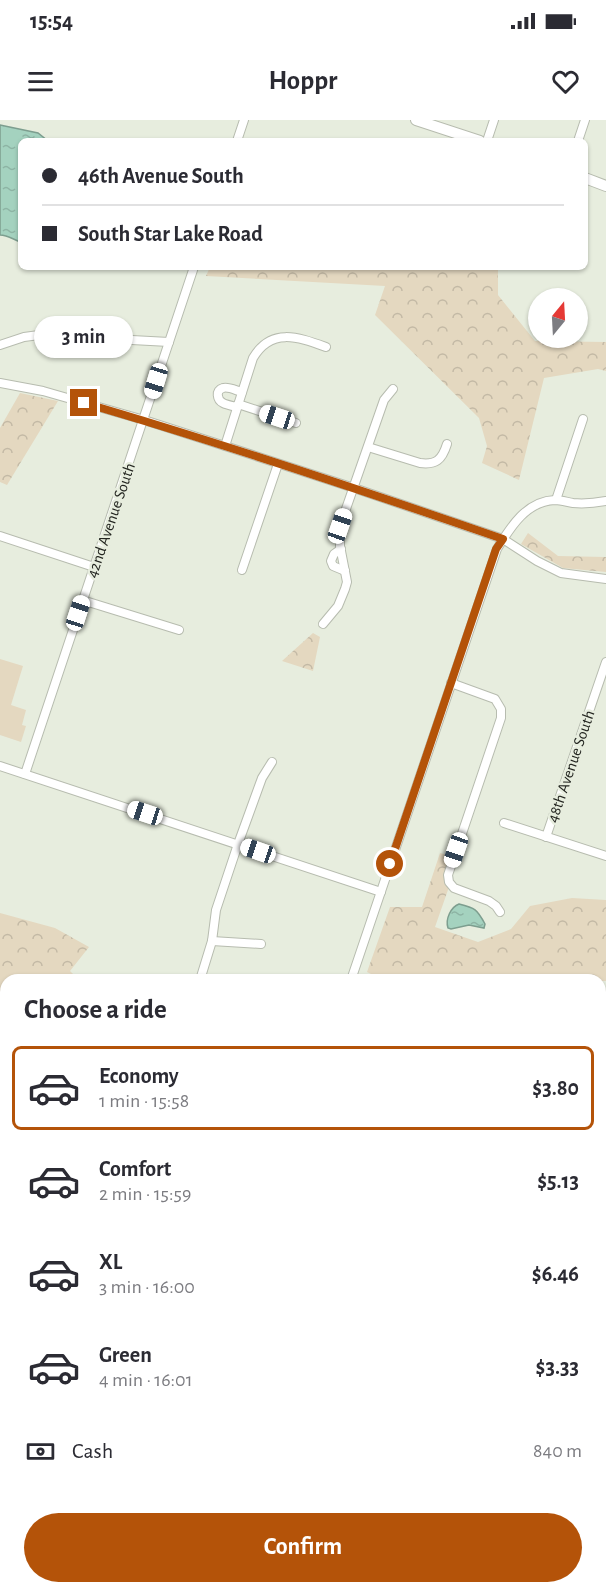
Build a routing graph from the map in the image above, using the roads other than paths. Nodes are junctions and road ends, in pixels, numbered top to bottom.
1 (244, 120) edge
2 (416, 120) edge
3 (494, 120) edge
4 (585, 120) edge
5 (444, 124) edge
6 (238, 138) edge
7 (474, 138) edge
8 (489, 138) edge
9 (579, 138) edge
10 (588, 179) edge
11 (606, 186) edge
12 (193, 270) edge
13 (169, 342) junction
14 (0, 345) edge
15 (326, 347) dead end
16 (0, 383) edge
17 (393, 389) dead end
18 (242, 392) junction
19 (238, 406) junction
20 (583, 419) dead end
21 (144, 420) junction
22 (296, 423) dead end
23 (447, 444) dead end
24 (225, 446) junction
25 (368, 447) junction
26 (278, 464) junction
27 (354, 488) junction
28 (556, 500) junction
29 (606, 501) edge
30 (0, 536) edge
31 (503, 539) junction
32 (94, 567) junction
33 (242, 570) dead end
34 (606, 579) edge
35 (82, 600) junction
36 (323, 624) dead end
37 (178, 630) dead end
38 (606, 662) edge
39 (604, 674) edge
40 (451, 683) junction
41 (272, 762) dead end
42 (0, 766) edge
43 (25, 774) junction
44 (504, 823) dead end
45 (546, 837) junction
46 (238, 844) junction
47 (606, 856) edge
48 (381, 892) junction
49 (500, 912) dead end
50 (212, 941) junction
51 (261, 944) dead end
52 (203, 974) edge
53 (353, 974) edge

1 - 6 street
2 - 5 main road
3 - 8 street
4 - 9 street
5 - 7 main road
10 - 11 main road
12 - 13 street, 42nd Avenue South
13 - 14 street
13 - 21 street, 42nd Avenue South
15 - 18 street
16 - 21 street
17 - 25 street
18 - 19 street
18 - 19 street
19 - 22 street
19 - 24 street
20 - 28 street
21 - 24 street
21 - 32 street, 42nd Avenue South
23 - 25 street
24 - 26 street
25 - 27 street
26 - 27 street
26 - 33 street
27 - 31 street
27 - 36 street
28 - 29 street
28 - 31 street
30 - 32 street
31 - 34 street
31 - 40 street
32 - 35 street, 42nd Avenue South
35 - 37 street
35 - 43 street, 42nd Avenue South
38 - 39 street, 48th Avenue South
39 - 45 street, 48th Avenue South
40 - 48 street
40 - 49 street
41 - 46 street
42 - 43 street
43 - 46 street
44 - 45 street
45 - 47 street
46 - 48 street
46 - 50 street
48 - 53 street
50 - 51 street
50 - 52 street

